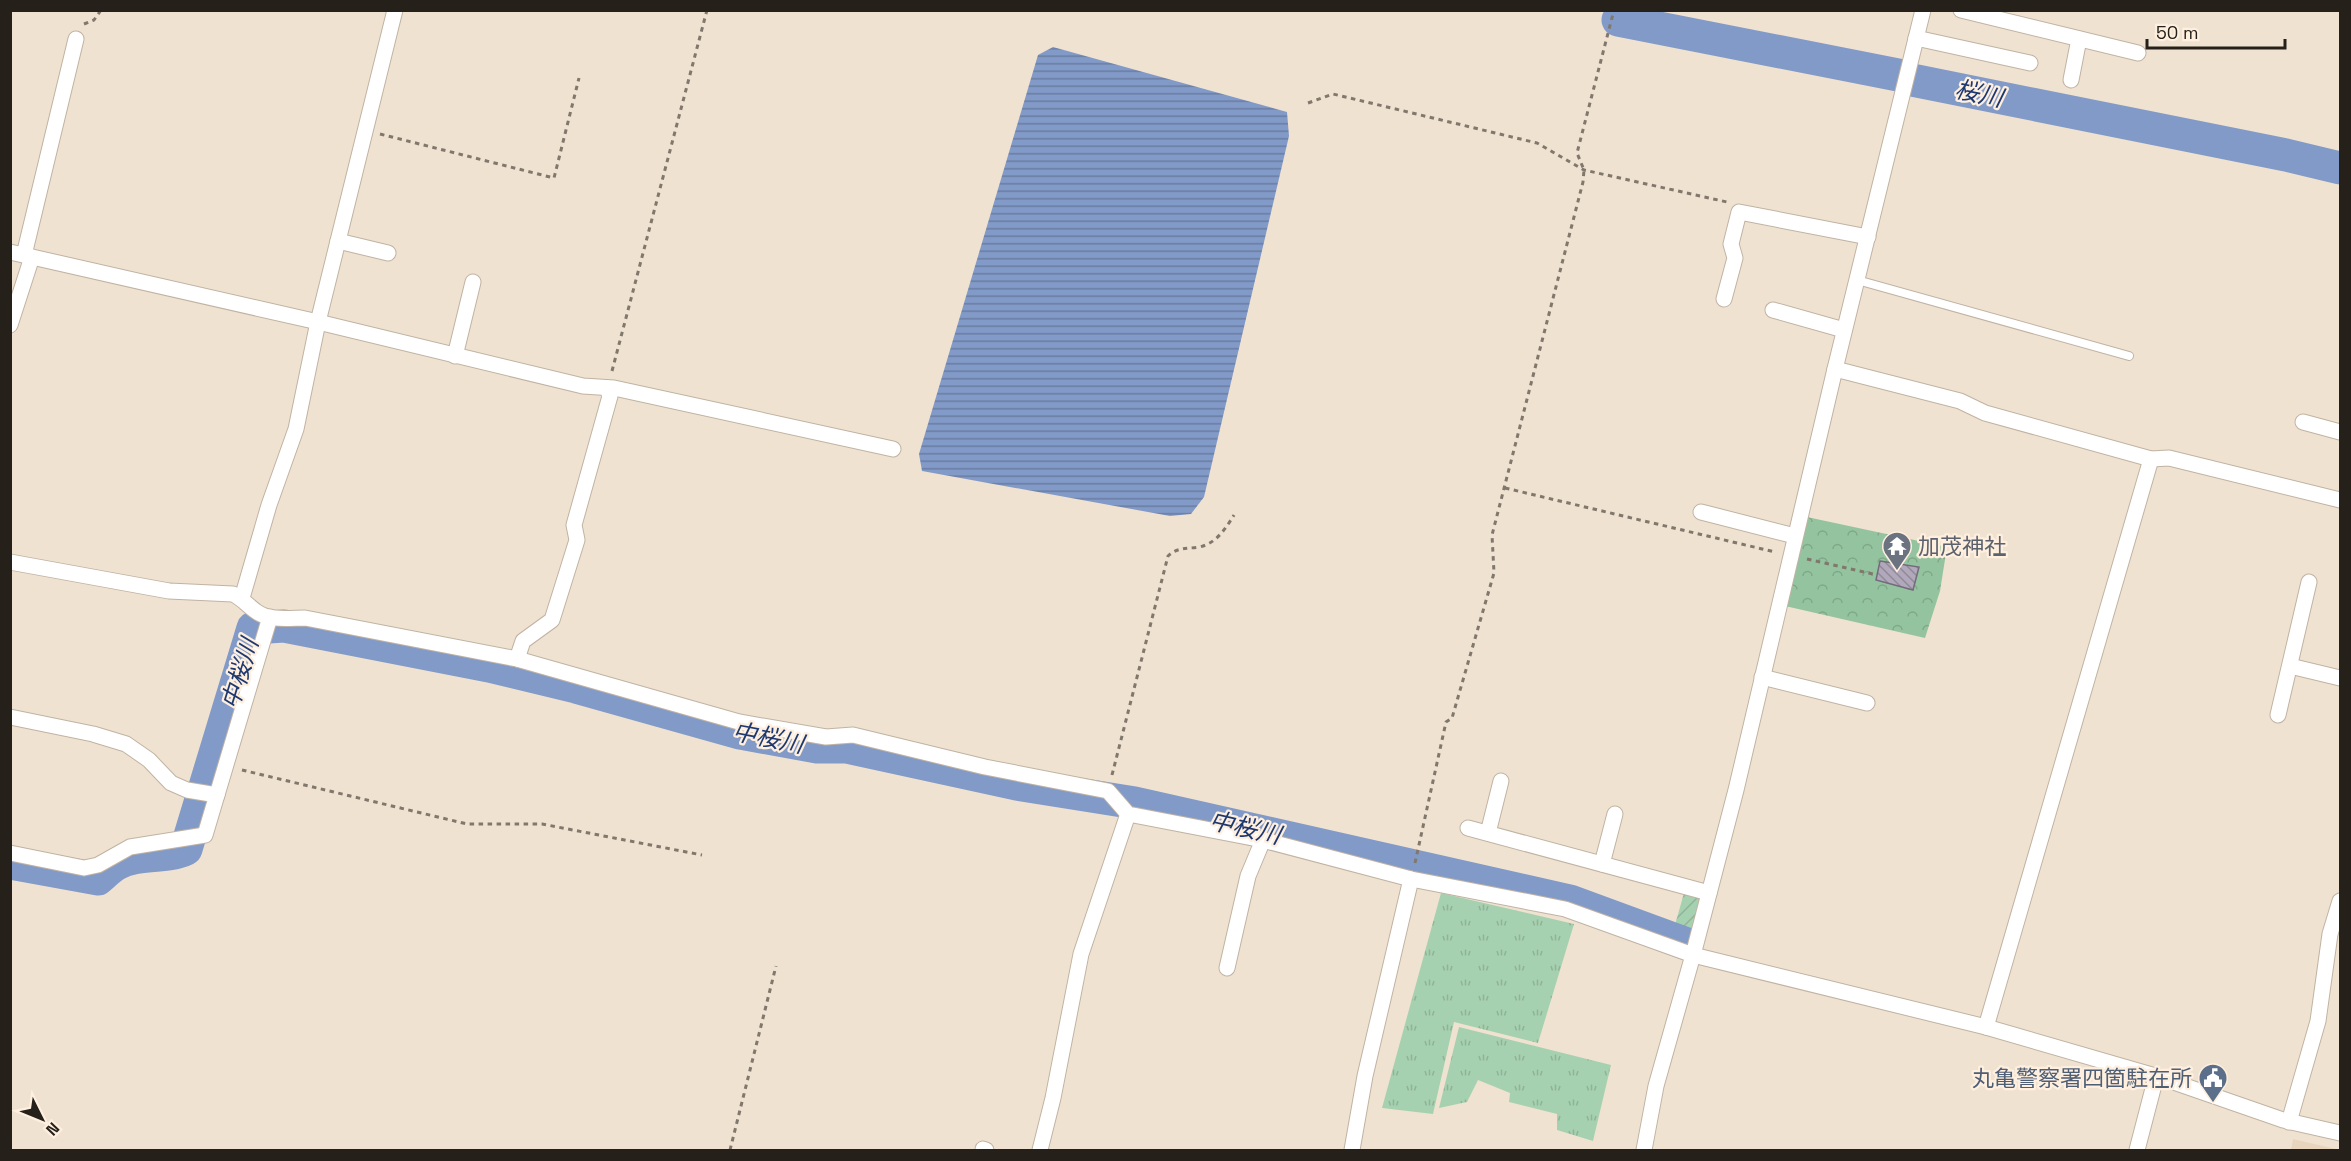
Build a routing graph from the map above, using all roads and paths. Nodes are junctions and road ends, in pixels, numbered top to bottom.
1 (101, 10) edge
2 (395, 10) edge
3 (707, 10) edge
4 (1614, 10) edge
5 (1923, 10) edge
6 (1961, 10) edge
7 (1916, 38) junction
8 (76, 39) joint
9 (2079, 39) junction
10 (2138, 53) dead end
11 (2030, 63) dead end
12 (579, 78) dead end
13 (2070, 80) dead end
14 (1308, 103) dead end
15 (366, 130) junction
16 (1584, 170) junction
17 (1739, 212) junction
18 (1868, 237) junction
19 (338, 241) junction
20 (388, 253) dead end
21 (22, 255) edge
22 (1857, 280) junction
23 (473, 282) dead end
24 (1724, 299) dead end
25 (1773, 310) dead end
26 (318, 322) junction
27 (10, 325) edge
28 (1844, 330) junction
29 (455, 356) junction
30 (2129, 356) dead end
31 (1835, 369) junction
32 (607, 388) junction
33 (2303, 422) dead end
34 (2340, 432) edge
35 (893, 449) dead end
36 (2151, 459) junction
37 (1505, 488) junction
38 (2340, 500) edge
39 (1701, 512) dead end
40 (1234, 515) dead end
41 (1795, 537) junction
42 (1791, 555) junction
43 (10, 562) edge
44 (1877, 575) dead end
45 (2309, 582) dead end
46 (242, 598) junction
47 (268, 624) junction
48 (518, 659) junction
49 (2290, 666) junction
50 (1762, 677) junction
51 (2340, 678) edge
52 (1867, 703) dead end
53 (2278, 715) dead end
54 (10, 717) edge
55 (226, 766) junction
56 (1501, 781) dead end
57 (210, 793) junction
58 (1110, 794) junction
59 (1126, 812) junction
60 (1615, 814) dead end
61 (1468, 828) dead end
62 (1488, 833) junction
63 (1263, 840) junction
64 (10, 853) edge
65 (702, 855) dead end
66 (1415, 863) dead end
67 (1602, 864) junction
68 (1412, 879) junction
69 (1709, 893) junction
70 (2340, 901) edge
71 (1693, 955) junction
72 (776, 966) dead end
73 (1227, 968) dead end
74 (1986, 1027) junction
75 (2156, 1077) junction
76 (2289, 1122) junction
77 (2340, 1133) edge
78 (730, 1150) edge
79 (1040, 1150) edge
80 (1352, 1150) edge
81 (1644, 1150) edge
82 (2137, 1150) edge

1 - 8 path
2 - 15 street
3 - 32 path
4 - 16 path
5 - 7 street
6 - 9 street
7 - 11 street
7 - 18 street
8 - 21 street
9 - 10 street
9 - 13 street
12 - 15 path
14 - 16 path
15 - 19 street
16 - 17 path
16 - 37 path
17 - 18 street
17 - 24 street
18 - 22 street
19 - 20 street
19 - 26 street
21 - 26 street
21 - 27 street
22 - 28 street
22 - 30 lane
23 - 29 street
25 - 28 street
26 - 29 street
26 - 46 street
28 - 31 street
29 - 32 street
31 - 36 street
31 - 41 street
32 - 35 street
32 - 48 street
33 - 34 street
36 - 38 street
36 - 74 street
37 - 42 path
37 - 66 path
39 - 41 street
40 - 58 path
41 - 42 street
42 - 44 path
42 - 50 street
43 - 46 street
45 - 49 street
46 - 47 street
47 - 48 street
47 - 55 street
48 - 58 street
49 - 51 street
49 - 53 street
50 - 52 street
50 - 69 street
54 - 57 street
55 - 57 street
55 - 65 path
56 - 62 street
57 - 64 street
58 - 59 street
59 - 63 street
59 - 79 street
60 - 67 street
61 - 62 street
62 - 67 street
63 - 68 street
63 - 73 street
67 - 69 street
68 - 71 street
68 - 80 street
69 - 71 street
70 - 76 street
71 - 74 street
71 - 81 street
72 - 78 path
74 - 75 street
75 - 76 street
75 - 82 street
76 - 77 street

